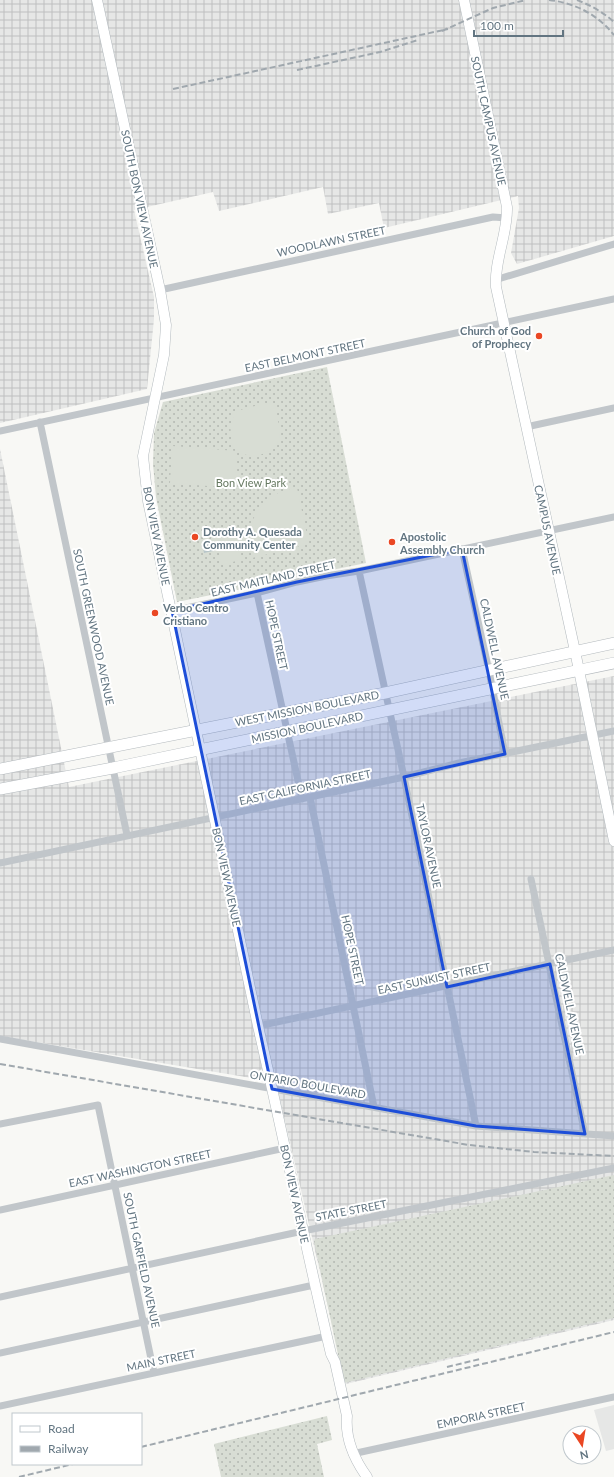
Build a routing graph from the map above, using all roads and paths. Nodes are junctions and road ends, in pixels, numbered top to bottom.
1 (97, 0) edge
2 (464, 0) edge
3 (507, 218) junction
4 (614, 244) edge
5 (495, 280) junction
6 (160, 290) junction
7 (614, 299) edge
8 (503, 323) junction
9 (155, 398) junction
10 (614, 408) edge
11 (40, 422) junction
12 (526, 427) junction
13 (0, 431) edge
14 (614, 517) edge
15 (548, 531) junction
16 (462, 550) junction
17 (359, 572) junction
18 (257, 593) junction
19 (172, 611) junction
20 (614, 643) edge
21 (575, 651) junction
22 (614, 663) edge
23 (579, 670) junction
24 (489, 671) junction
25 (492, 688) junction
26 (385, 693) junction
27 (389, 710) junction
28 (282, 714) junction
29 (196, 730) junction
30 (286, 730) junction
31 (614, 731) edge
32 (592, 735) junction
33 (108, 747) junction
34 (200, 749) junction
35 (505, 754) junction
36 (113, 768) junction
37 (0, 769) edge
38 (404, 777) junction
39 (0, 789) edge
40 (310, 797) junction
41 (302, 799) junction
42 (215, 817) junction
43 (127, 835) junction
44 (614, 841) edge
45 (0, 864) edge
46 (531, 879) dead end
47 (614, 950) edge
48 (550, 964) junction
49 (447, 987) junction
50 (353, 1006) junction
51 (258, 1026) junction
52 (0, 1040) edge
53 (272, 1089) junction
54 (374, 1107) junction
55 (0, 1124) edge
56 (476, 1126) junction
57 (585, 1134) junction
58 (614, 1136) edge
59 (285, 1148) junction
60 (614, 1168) edge
61 (115, 1185) junction
62 (0, 1210) edge
63 (303, 1231) junction
64 (132, 1269) junction
65 (314, 1285) junction
66 (0, 1297) edge
67 (143, 1321) junction
68 (327, 1336) junction
69 (0, 1353) edge
70 (154, 1373) junction
71 (614, 1397) edge
72 (0, 1406) edge
73 (352, 1454) junction
74 (367, 1477) edge

1 - 6 street, SOUTH BON VIEW AVENUE
2 - 3 street, SOUTH CAMPUS AVENUE
3 - 5 street, CAMPUS AVENUE
3 - 6 street, WOODLAWN STREET
4 - 5 street
5 - 8 street, CAMPUS AVENUE
6 - 9 street, SOUTH BON VIEW AVENUE
7 - 8 street, EAST BELMONT STREET
8 - 9 street, EAST BELMONT STREET
8 - 12 street, CAMPUS AVENUE
9 - 11 street, EAST BELMONT STREET
9 - 19 street, BON VIEW AVENUE
10 - 12 street
11 - 13 street, EAST BELMONT STREET
11 - 33 street, SOUTH GREENWOOD AVENUE
12 - 15 street, CAMPUS AVENUE
14 - 15 street, EAST MAITLAND STREET
15 - 16 street, EAST MAITLAND STREET
15 - 21 street, CAMPUS AVENUE
16 - 17 street, EAST MAITLAND STREET
16 - 24 street, CALDWELL AVENUE
17 - 18 street, EAST MAITLAND STREET
17 - 26 street, TAYLOR AVENUE
18 - 19 street, EAST MAITLAND STREET
18 - 28 street, HOPE STREET
19 - 29 street, BON VIEW AVENUE
20 - 21 main road, WEST MISSION BOULEVARD
21 - 23 street, CAMPUS AVENUE
21 - 24 main road, WEST MISSION BOULEVARD
22 - 23 main road, MISSION BOULEVARD
23 - 25 main road, MISSION BOULEVARD
23 - 32 street, CAMPUS AVENUE
24 - 25 street, CALDWELL AVENUE
24 - 26 main road, WEST MISSION BOULEVARD
25 - 27 main road, MISSION BOULEVARD
25 - 35 street, CALDWELL AVENUE
26 - 27 street, TAYLOR AVENUE
26 - 28 main road, WEST MISSION BOULEVARD
27 - 30 main road, MISSION BOULEVARD
27 - 38 street, TAYLOR AVENUE
28 - 29 main road, WEST MISSION BOULEVARD
28 - 30 street, HOPE STREET
29 - 33 main road, WEST MISSION BOULEVARD
29 - 34 street, BON VIEW AVENUE
30 - 34 main road, MISSION BOULEVARD
30 - 41 street, HOPE STREET
31 - 32 street, EAST CALIFORNIA STREET
32 - 35 street, EAST CALIFORNIA STREET
32 - 44 street, CAMPUS AVENUE
33 - 36 street, SOUTH GREENWOOD AVENUE
33 - 37 main road, WEST MISSION BOULEVARD
34 - 36 main road, MISSION BOULEVARD
34 - 42 street, BON VIEW AVENUE
35 - 38 street, EAST CALIFORNIA STREET
36 - 39 main road, MISSION BOULEVARD
36 - 43 street, SOUTH GREENWOOD AVENUE
38 - 40 street, EAST CALIFORNIA STREET
38 - 49 street, TAYLOR AVENUE
40 - 41 street, EAST CALIFORNIA STREET
40 - 50 street, HOPE STREET
41 - 42 street, EAST CALIFORNIA STREET
42 - 43 street, EAST CALIFORNIA STREET
42 - 51 street, BON VIEW AVENUE
43 - 45 street, EAST CALIFORNIA STREET
46 - 48 street, CALDWELL AVENUE
47 - 48 street, EAST SUNKIST STREET
48 - 49 street, EAST SUNKIST STREET
48 - 57 street, CALDWELL AVENUE
49 - 50 street, EAST SUNKIST STREET
49 - 56 street, TAYLOR AVENUE
50 - 51 street, EAST SUNKIST STREET
50 - 54 street, HOPE STREET
51 - 53 street, BON VIEW AVENUE
52 - 53 street, ONTARIO BOULEVARD
53 - 54 street, ONTARIO BOULEVARD
53 - 59 street, BON VIEW AVENUE
54 - 56 street, ONTARIO BOULEVARD
55 - 61 street, SOUTH GARFIELD AVENUE
56 - 57 street, ONTARIO BOULEVARD
57 - 58 street, ONTARIO BOULEVARD
59 - 61 street, EAST WASHINGTON STREET
59 - 63 street, BON VIEW AVENUE
60 - 63 street, STATE STREET
61 - 62 street, EAST WASHINGTON STREET
61 - 64 street, SOUTH GARFIELD AVENUE
63 - 64 street, STATE STREET
63 - 65 street, BON VIEW AVENUE
64 - 66 street, STATE STREET
64 - 67 street, SOUTH GARFIELD AVENUE
65 - 67 street
65 - 68 street, BON VIEW AVENUE
67 - 69 street
67 - 70 street, SOUTH GARFIELD AVENUE
68 - 70 street, MAIN STREET
68 - 73 street, BON VIEW AVENUE
70 - 72 street, MAIN STREET
71 - 73 street, EMPORIA STREET
73 - 74 street, BON VIEW AVENUE

